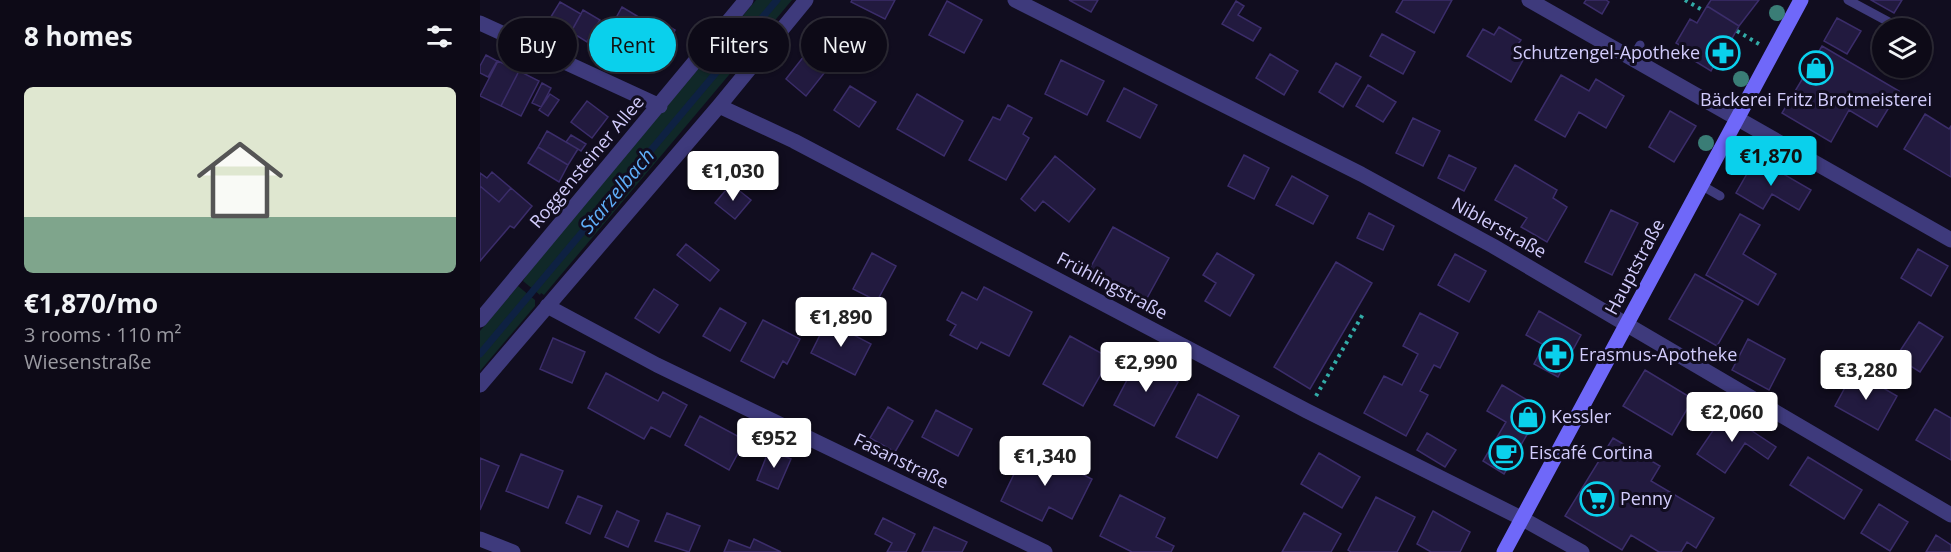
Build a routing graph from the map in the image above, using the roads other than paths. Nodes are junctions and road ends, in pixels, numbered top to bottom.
1 (746, 0) edge
2 (806, 0) edge
3 (1015, 0) edge
4 (1529, 0) edge
5 (1801, 0) edge
6 (1848, 0) edge
7 (1881, 18) edge
8 (480, 23) edge
9 (660, 106) junction
10 (720, 106) junction
11 (1737, 118) junction
12 (1701, 185) junction
13 (1720, 196) dead end
14 (1951, 240) edge
15 (547, 306) junction
16 (480, 320) edge
17 (1627, 323) junction
18 (480, 385) edge
19 (1951, 515) edge
20 (1521, 518) junction
21 (480, 538) edge
22 (513, 552) edge
23 (1045, 552) edge
24 (1504, 552) edge
25 (1582, 552) edge

1 - 9 street, Roggensteiner Allee
2 - 10 street
3 - 17 street, Niblerstraße
4 - 11 street
5 - 11 main road, Hauptstraße
6 - 7 lane
8 - 9 street
9 - 16 street, Roggensteiner Allee
10 - 15 street
10 - 20 street, Frühlingstraße
11 - 12 main road, Hauptstraße
11 - 14 street
12 - 13 lane
12 - 17 main road, Hauptstraße
15 - 18 street
15 - 23 street, Fasanstraße
17 - 19 street, Niblerstraße
17 - 20 main road, Hauptstraße
20 - 24 main road, Hauptstraße
20 - 25 street, Frühlingstraße
21 - 22 street

